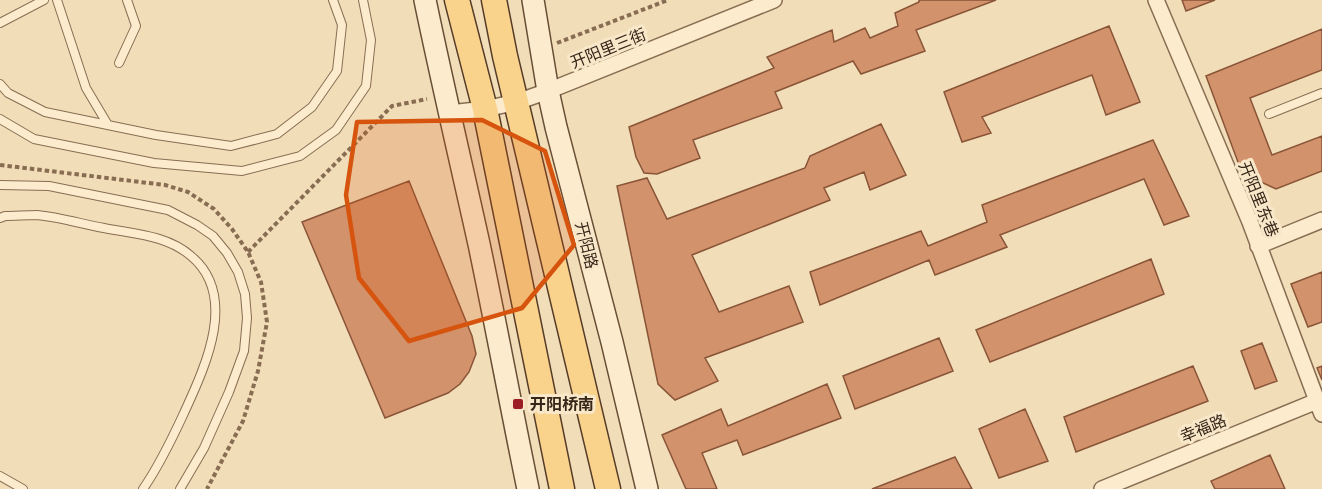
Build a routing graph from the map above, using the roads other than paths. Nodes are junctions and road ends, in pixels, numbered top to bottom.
1 (44, 0) edge
2 (57, 0) edge
3 (127, 0) edge
4 (333, 0) edge
5 (363, 0) edge
6 (425, 0) edge
7 (457, 0) edge
8 (494, 0) edge
9 (533, 0) edge
10 (774, 0) edge
11 (1156, 0) edge
12 (0, 23) edge
13 (119, 63) dead end
14 (0, 84) edge
15 (548, 91) junction
16 (1322, 93) edge
17 (517, 102) junction
18 (485, 109) junction
19 (450, 113) junction
20 (1269, 114) dead end
21 (0, 119) edge
22 (108, 125) junction
23 (0, 185) edge
24 (0, 218) edge
25 (1322, 220) edge
26 (1258, 246) junction
27 (1319, 407) edge
28 (0, 476) edge
29 (23, 489) edge
30 (143, 489) edge
31 (180, 489) edge
32 (528, 489) edge
33 (562, 489) edge
34 (608, 489) edge
35 (647, 489) edge
36 (1102, 489) edge

1 - 12 lane
2 - 22 lane
3 - 13 lane
4 - 22 lane
5 - 21 lane
6 - 19 street
7 - 18 main road
8 - 17 main road
9 - 15 street, 开阳路
10 - 15 street, 开阳里三街
11 - 26 street, 开阳里东巷
14 - 22 lane
15 - 17 street, 开阳里三街
15 - 35 street, 开阳路
16 - 20 lane
17 - 18 street, 开阳里三街
17 - 34 main road
18 - 19 street, 开阳里三街
18 - 33 main road
19 - 32 street
23 - 31 lane
24 - 30 lane
25 - 26 street
26 - 27 street, 开阳里东巷
27 - 36 street, 幸福路
28 - 29 lane

